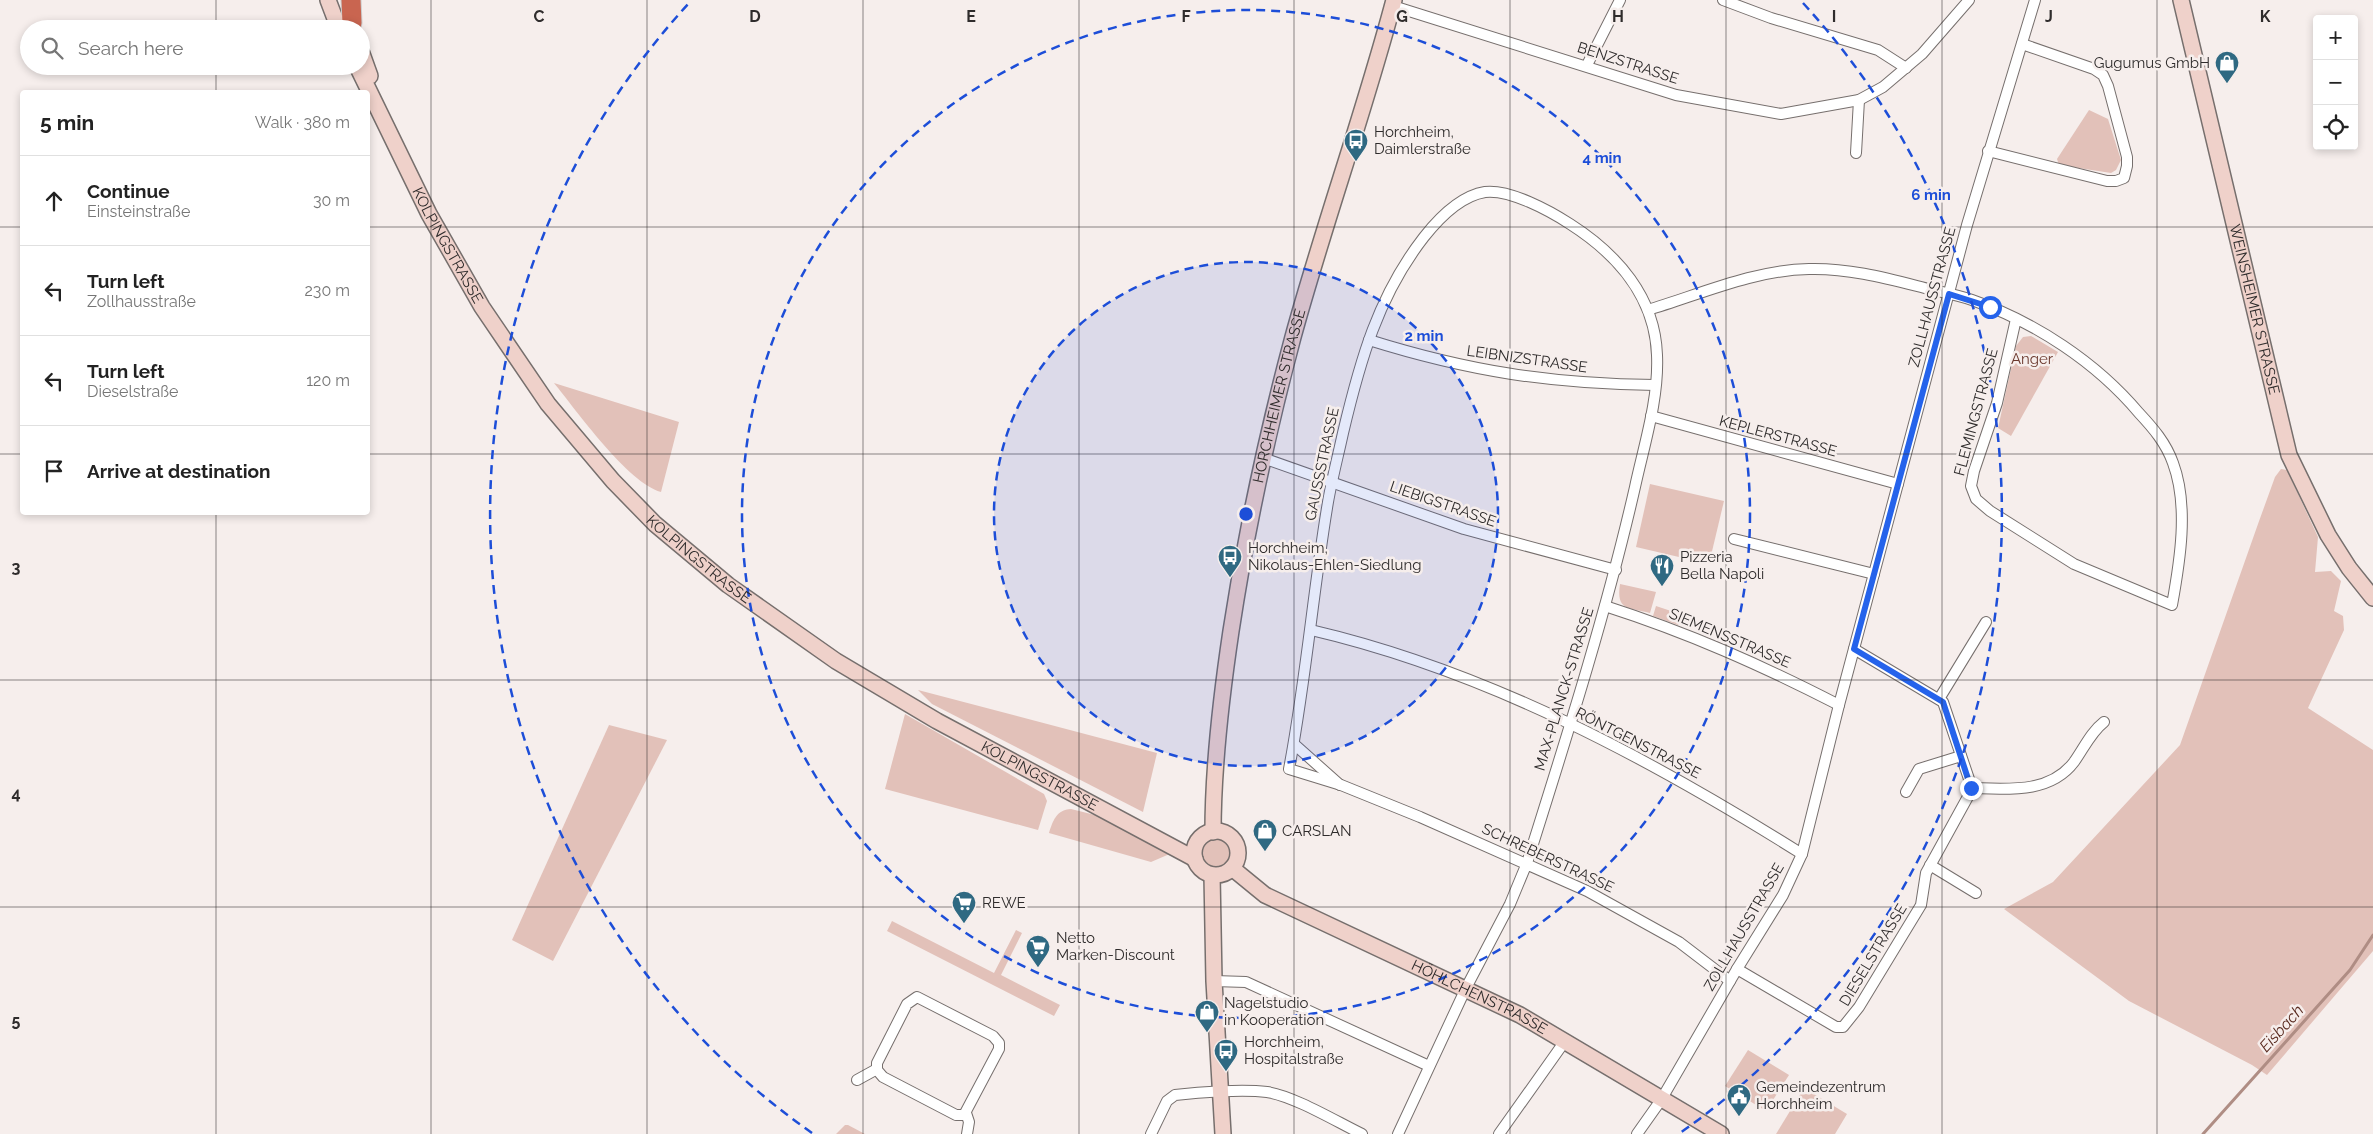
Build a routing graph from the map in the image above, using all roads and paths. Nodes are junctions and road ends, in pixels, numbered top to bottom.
1 (328, 0) edge
2 (344, 0) edge
3 (350, 0) edge
4 (1620, 0) edge
5 (1723, 0) edge
6 (1969, 0) edge
7 (2036, 0) edge
8 (2181, 0) edge
9 (1394, 3) edge
10 (343, 20) edge
11 (347, 20) edge
12 (349, 20) edge
13 (2022, 44) junction
14 (1587, 65) junction
15 (1906, 68) junction
16 (361, 75) edge
17 (369, 75) edge
18 (368, 90) edge
19 (370, 94) edge
20 (1859, 100) junction
21 (388, 132) junction
22 (1988, 151) junction
23 (1856, 152) dead end
24 (1949, 294) junction
25 (1648, 310) junction
26 (2016, 319) junction
27 (1369, 340) junction
28 (1655, 385) junction
29 (1650, 416) junction
30 (1263, 458) junction
31 (1332, 480) junction
32 (1898, 484) junction
33 (1734, 539) dead end
34 (1616, 570) junction
35 (1874, 574) junction
36 (2373, 598) edge
37 (1605, 606) junction
38 (1986, 622) dead end
39 (1311, 630) junction
40 (1854, 649) junction
41 (1939, 698) junction
42 (1839, 705) junction
43 (2104, 722) dead end
44 (1569, 725) junction
45 (1294, 744) junction
46 (1960, 756) junction
47 (1341, 785) junction
48 (1971, 788) junction
49 (1906, 792) dead end
50 (1152, 835) junction
51 (1206, 835) junction
52 (1802, 854) junction
53 (1195, 859) junction
54 (1527, 863) junction
55 (1930, 865) junction
56 (1232, 868) junction
57 (1212, 875) junction
58 (1976, 893) dead end
59 (1737, 969) junction
60 (1214, 981) junction
61 (1730, 981) junction
62 (1466, 988) junction
63 (1565, 1041) junction
64 (1429, 1066) junction
65 (877, 1069) junction
66 (857, 1080) dead end
67 (1220, 1093) junction
68 (1661, 1100) junction
69 (966, 1113) junction
70 (967, 1134) edge
71 (1151, 1134) edge
72 (1223, 1134) edge
73 (1362, 1134) edge
74 (1398, 1134) edge
75 (1499, 1134) edge
76 (1637, 1134) edge
77 (1721, 1134) edge

1 - 10 main road
2 - 11 main road
3 - 12 highway
4 - 14 street
5 - 15 street
6 - 15 street, BENZSTRASSE
7 - 13 street, ZOLLHAUSSTRASSE
8 - 36 main road, WEINSHEIMER STRASSE
9 - 14 street, BENZSTRASSE
9 - 30 main road, HORCHHEIMER STRASSE
13 - 22 street, ZOLLHAUSSTRASSE
13 - 22 street
14 - 20 street, BENZSTRASSE
15 - 20 street, BENZSTRASSE
16 - 18 main road, KOLPINGSTRASSE
17 - 21 main road, KOLPINGSTRASSE
19 - 21 main road, KOLPINGSTRASSE
20 - 23 street
21 - 50 main road, KOLPINGSTRASSE
22 - 24 street, ZOLLHAUSSTRASSE
24 - 25 street
24 - 26 street
24 - 32 street, ZOLLHAUSSTRASSE
25 - 27 street, GAUSSSTRASSE
25 - 28 street, MAX-PLANCK-STRASSE
26 - 26 street, FLEMINGSTRASSE
27 - 28 street, LEIBNIZSTRASSE
27 - 31 street, GAUSSSTRASSE
28 - 29 street, MAX-PLANCK-STRASSE
29 - 32 street, KEPLERSTRASSE
29 - 34 street, MAX-PLANCK-STRASSE
30 - 31 street, LIEBIGSTRASSE
30 - 51 main road, HORCHHEIMER STRASSE
31 - 34 street, LIEBIGSTRASSE
31 - 39 street, GAUSSSTRASSE
32 - 35 street, ZOLLHAUSSTRASSE
33 - 35 street
34 - 37 street, MAX-PLANCK-STRASSE
35 - 40 street, ZOLLHAUSSTRASSE
37 - 42 street, SIEMENSSTRASSE
37 - 44 street, MAX-PLANCK-STRASSE
38 - 41 street
39 - 44 street, RÖNTGENSTRASSE
39 - 45 street, GAUSSSTRASSE
40 - 41 street
40 - 42 street, ZOLLHAUSSTRASSE
41 - 46 street
42 - 52 street, ZOLLHAUSSTRASSE
43 - 48 street
44 - 52 street, RÖNTGENSTRASSE
44 - 54 street, MAX-PLANCK-STRASSE
45 - 47 street, SCHREBERSTRASSE
45 - 47 street, SCHREBERSTRASSE
46 - 48 street
46 - 49 street
47 - 54 street, SCHREBERSTRASSE
48 - 55 street, DIESELSTRASSE
50 - 51 main road, KOLPINGSTRASSE
50 - 53 main road, KOLPINGSTRASSE
51 - 53 main road
51 - 56 main road
52 - 59 street, ZOLLHAUSSTRASSE
53 - 57 main road
54 - 61 street, SCHREBERSTRASSE
54 - 62 street, MAX-PLANCK-STRASSE
55 - 58 street
55 - 59 street, DIESELSTRASSE
56 - 57 main road
56 - 62 main road, HÖHLCHENSTRASSE
57 - 60 main road
59 - 61 street, ZOLLHAUSSTRASSE
60 - 64 street
60 - 67 main road
61 - 68 street, ZOLLHAUSSTRASSE
62 - 63 main road, HÖHLCHENSTRASSE
62 - 64 street, MAX-PLANCK-STRASSE
63 - 68 main road, HÖHLCHENSTRASSE
63 - 75 street
64 - 74 street, MAX-PLANCK-STRASSE
65 - 66 street
65 - 69 street
65 - 69 street
67 - 71 street
67 - 72 main road
67 - 73 street
68 - 76 street, ZOLLHAUSSTRASSE
68 - 77 main road, HÖHLCHENSTRASSE
69 - 70 street

